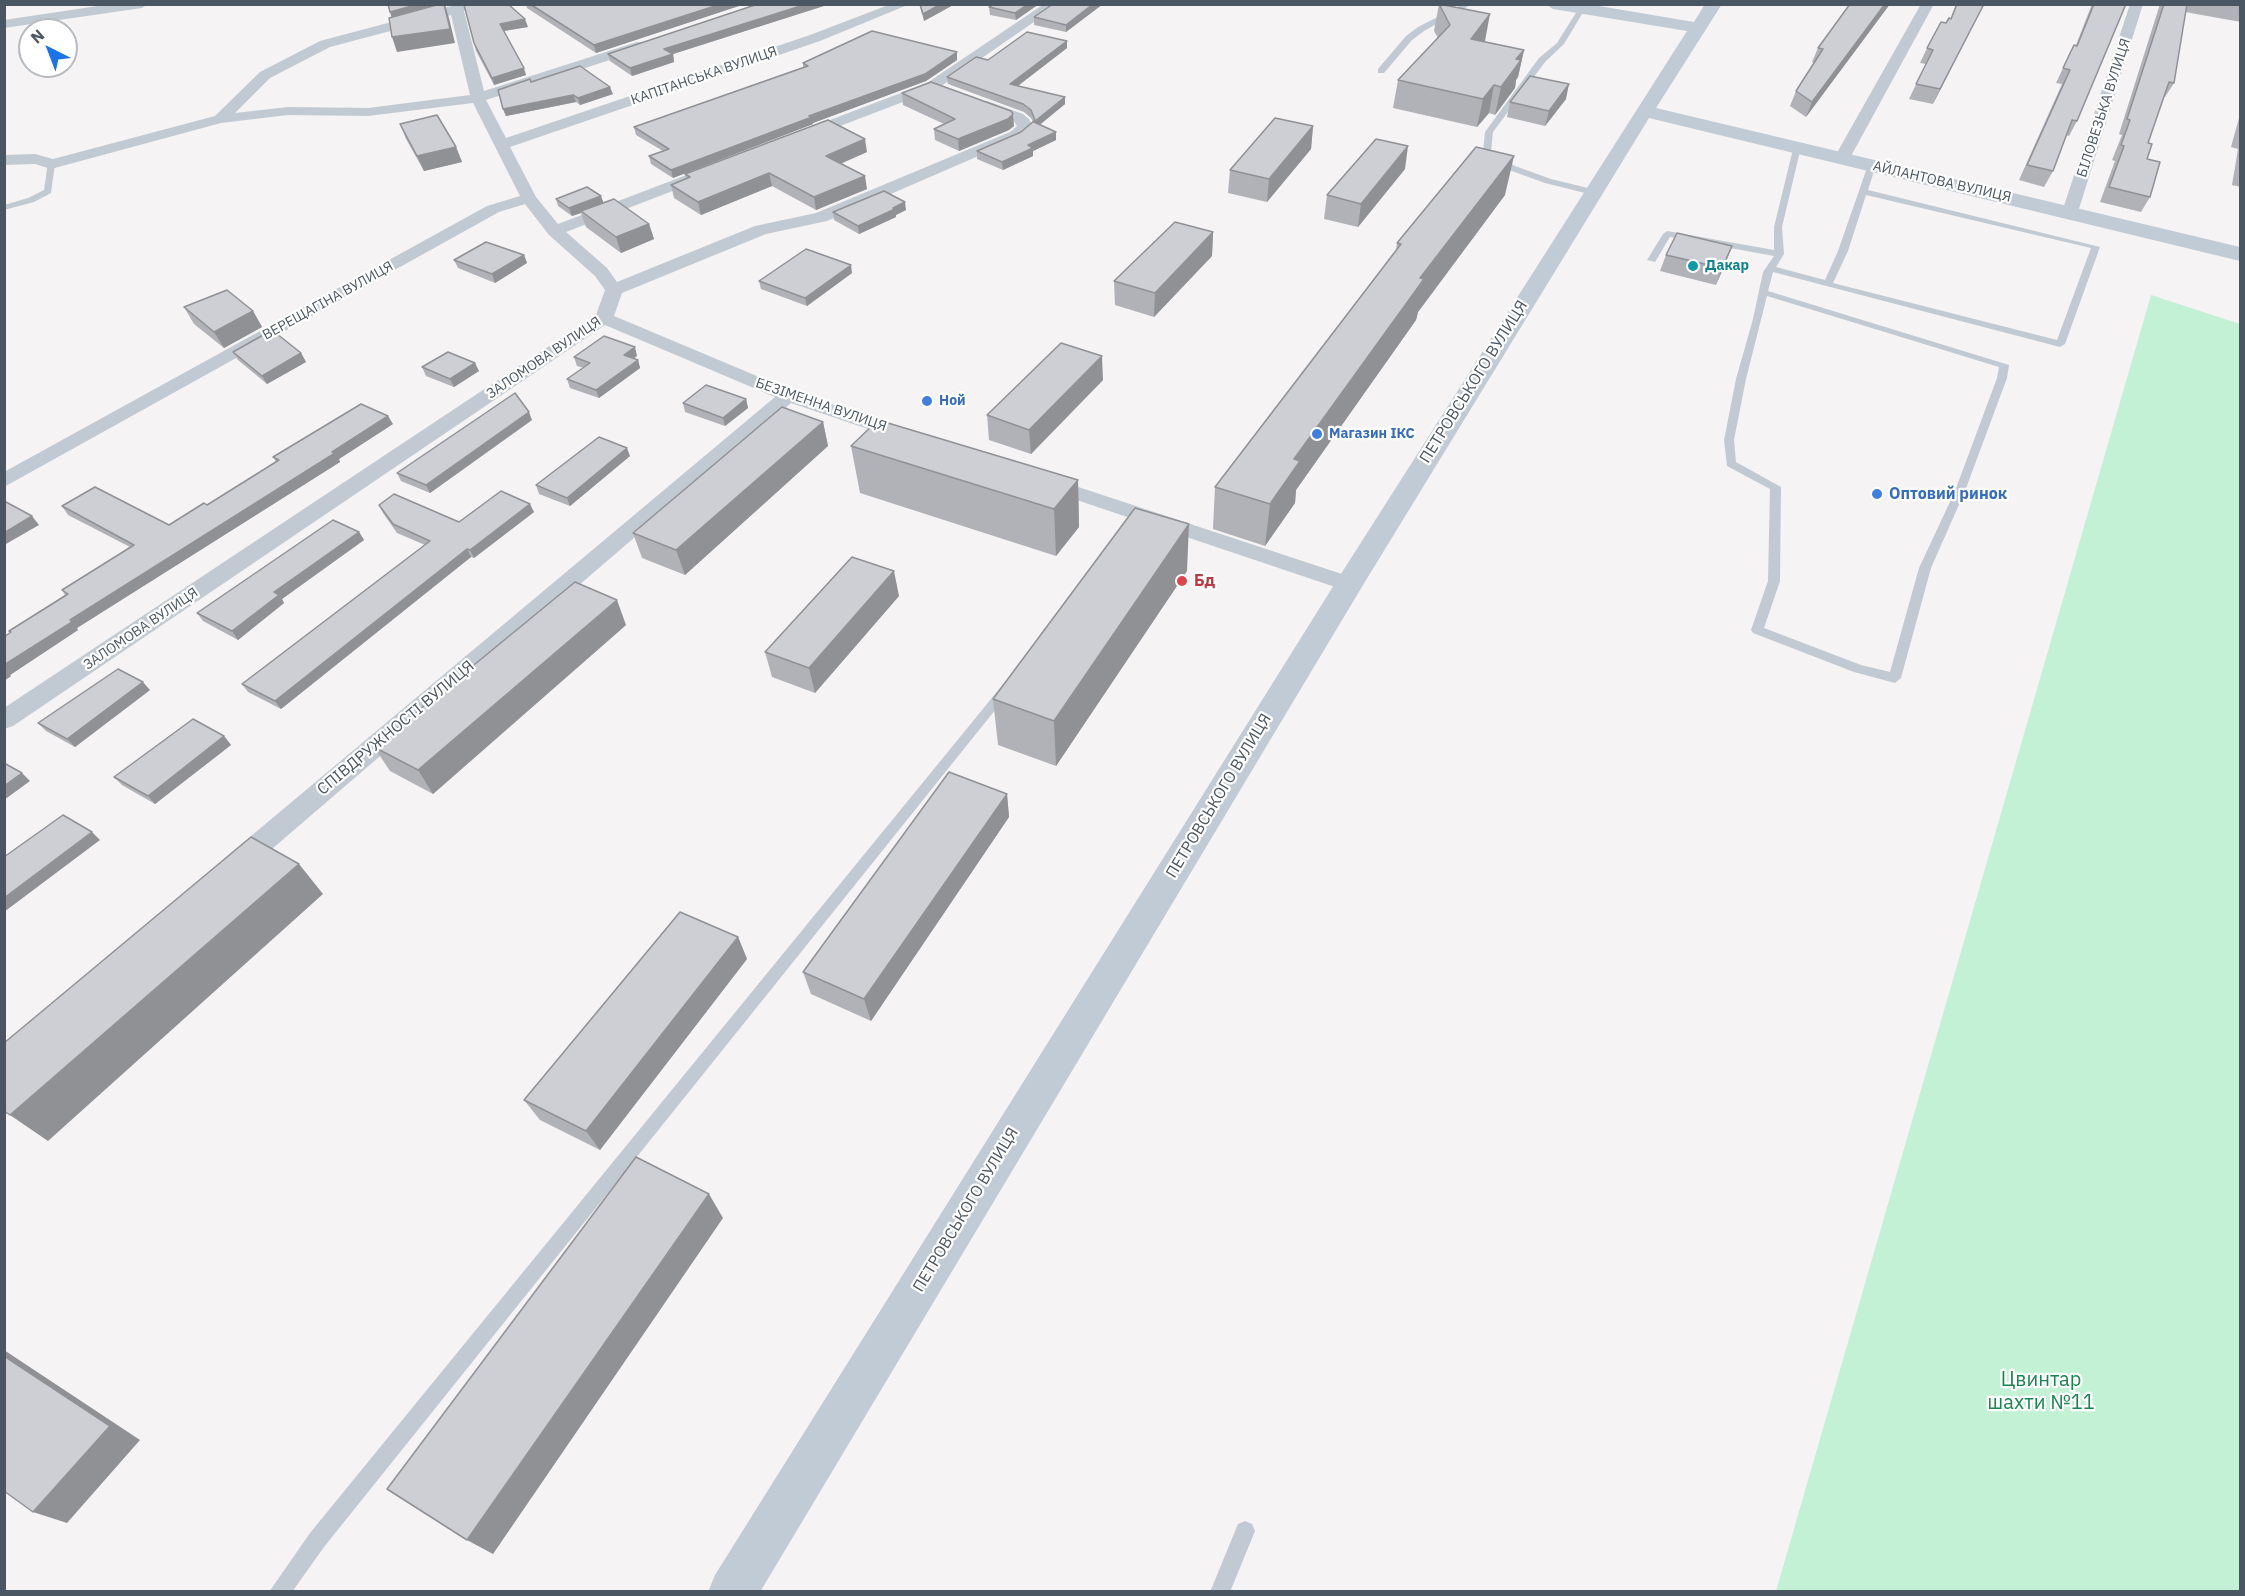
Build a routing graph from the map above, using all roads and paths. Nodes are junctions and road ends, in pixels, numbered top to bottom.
1 (142, 4) edge
2 (476, 4) edge
3 (904, 4) edge
4 (1054, 4) edge
5 (1469, 4) edge
6 (1553, 4) edge
7 (1928, 4) edge
8 (2137, 4) edge
9 (1581, 9) junction
10 (457, 10) junction
11 (1706, 16) edge
12 (4, 24) edge
13 (657, 41) edge
14 (1382, 71) dead end
15 (932, 86) junction
16 (478, 98) junction
17 (1644, 111) junction
18 (220, 119) junction
19 (788, 141) edge
20 (503, 144) junction
21 (1797, 147) junction
22 (1842, 158) junction
23 (4, 160) edge
24 (51, 165) junction
25 (1872, 165) junction
26 (721, 167) edge
27 (1593, 192) junction
28 (1864, 192) junction
29 (529, 198) junction
30 (4, 208) edge
31 (2070, 212) junction
32 (555, 231) junction
33 (1779, 254) junction
34 (2241, 254) edge
35 (1652, 260) dead end
36 (1770, 268) junction
37 (1828, 284) junction
38 (614, 290) junction
39 (1763, 292) junction
40 (604, 318) junction
41 (788, 396) junction
42 (922, 441) edge
43 (1023, 474) edge
44 (4, 481) edge
45 (1349, 584) junction
46 (1010, 683) edge
47 (4, 720) edge
48 (214, 883) edge
49 (1245, 1531) dead end
50 (279, 1592) edge
51 (732, 1592) edge
52 (1220, 1592) edge

1 - 12 street
2 - 10 street
3 - 20 street, КАПІТАНСЬКА ВУЛИЦЯ
4 - 15 street
5 - 14 lane
6 - 9 main road
7 - 22 street
8 - 31 street, БІЛОВЕЗЬКА ВУЛИЦЯ
9 - 11 main road
9 - 27 lane
10 - 16 street
10 - 18 street
11 - 17 main road, ПЕТРОВСЬКОГО ВУЛИЦЯ
13 - 16 street
15 - 19 street
15 - 38 street
16 - 18 street
16 - 20 street
17 - 21 main road, АЙЛАНТОВА ВУЛИЦЯ
17 - 27 main road, ПЕТРОВСЬКОГО ВУЛИЦЯ
18 - 24 street
20 - 29 street
21 - 22 main road, АЙЛАНТОВА ВУЛИЦЯ
21 - 33 lane
22 - 25 main road, АЙЛАНТОВА ВУЛИЦЯ
23 - 24 street
24 - 30 lane
25 - 28 lane
25 - 31 main road, АЙЛАНТОВА ВУЛИЦЯ
26 - 32 street
27 - 45 main road, ПЕТРОВСЬКОГО ВУЛИЦЯ
28 - 37 lane
28 - 37 lane
29 - 32 street
29 - 44 street, ВЕРЕЩАГІНА ВУЛИЦЯ
31 - 34 main road, АЙЛАНТОВА ВУЛИЦЯ
32 - 38 street
33 - 35 lane
33 - 36 lane
36 - 37 lane
36 - 39 lane
38 - 40 street, ЗАЛОМОВА ВУЛИЦЯ
39 - 39 lane
40 - 41 street, БЕЗІМЕННА ВУЛИЦЯ
40 - 47 street, ЗАЛОМОВА ВУЛИЦЯ
41 - 42 street, БЕЗІМЕННА ВУЛИЦЯ
41 - 48 street, СПІВДРУЖНОСТІ ВУЛИЦЯ
43 - 45 street
45 - 51 main road, ПЕТРОВСЬКОГО ВУЛИЦЯ
46 - 50 lane
49 - 52 lane

